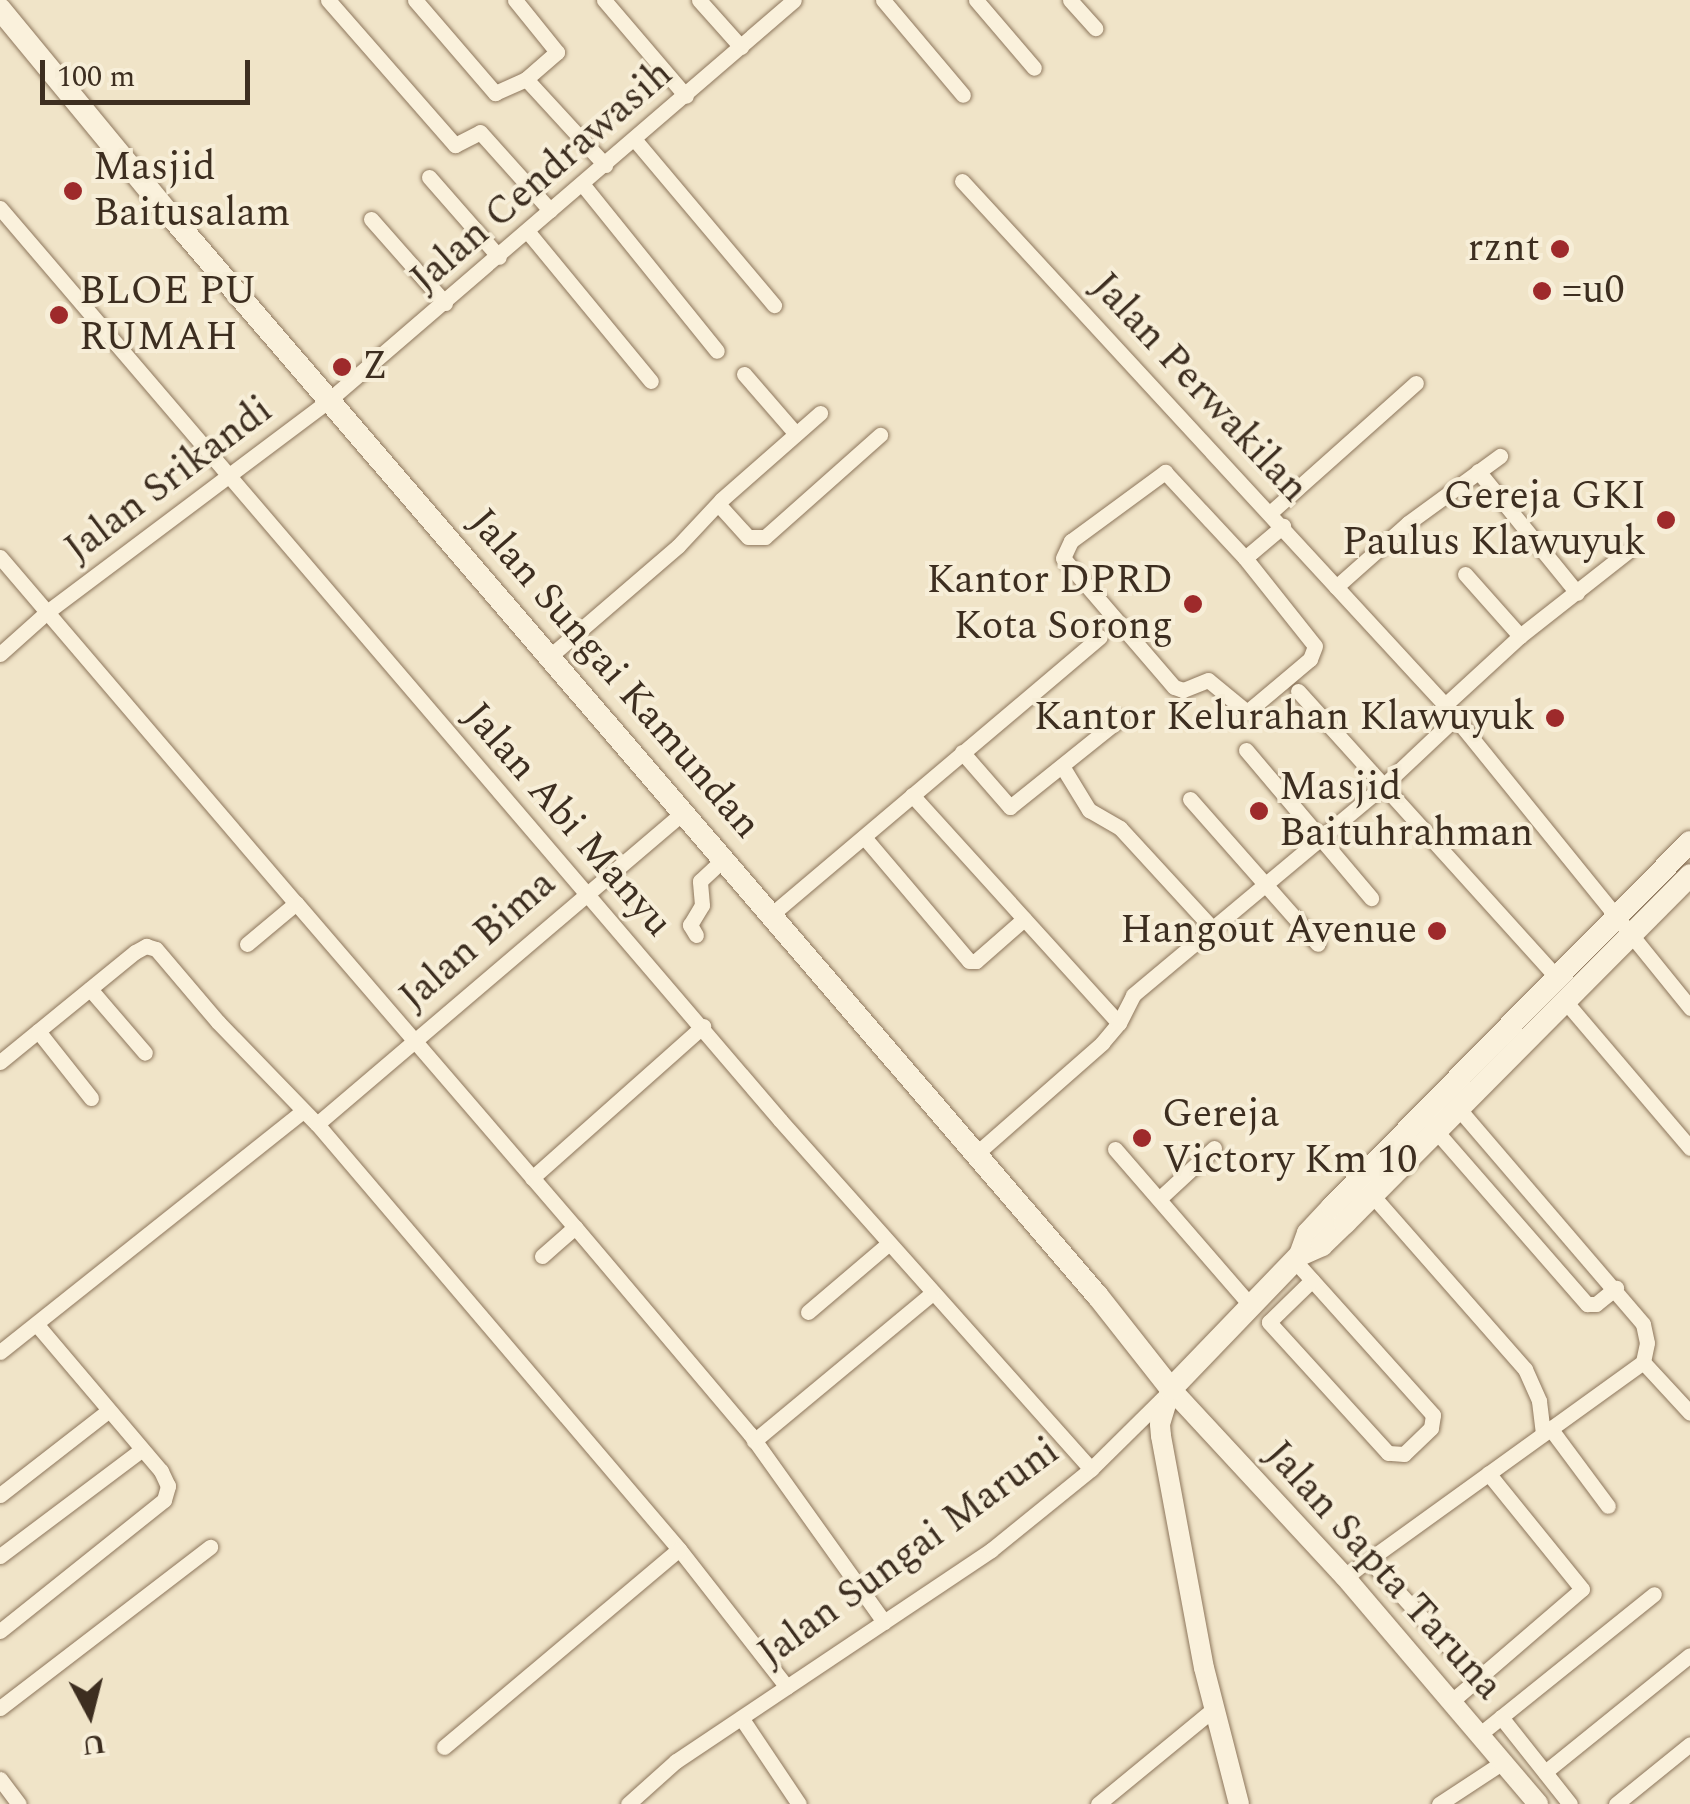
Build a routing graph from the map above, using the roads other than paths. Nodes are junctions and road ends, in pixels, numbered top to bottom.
1 (328, 0) edge
2 (416, 0) edge
3 (515, 0) edge
4 (604, 0) edge
5 (699, 0) edge
6 (794, 0) edge
7 (883, 0) edge
8 (976, 0) edge
9 (1070, 0) edge
10 (0, 9) edge
11 (1095, 28) dead end
12 (741, 46) junction
13 (1034, 68) dead end
14 (526, 79) junction
15 (963, 95) dead end
16 (686, 96) junction
17 (635, 140) junction
18 (605, 165) junction
19 (429, 177) dead end
20 (962, 180) dead end
21 (583, 185) junction
22 (0, 208) edge
23 (550, 210) junction
24 (371, 219) dead end
25 (528, 232) junction
26 (499, 257) junction
27 (445, 303) junction
28 (774, 306) dead end
29 (718, 352) dead end
30 (744, 374) dead end
31 (651, 382) dead end
32 (1416, 383) dead end
33 (329, 400) junction
34 (820, 413) dead end
35 (796, 434) junction
36 (880, 435) dead end
37 (1500, 456) dead end
38 (1478, 471) junction
39 (228, 475) junction
40 (718, 505) junction
41 (1271, 512) junction
42 (1283, 526) junction
43 (1628, 551) dead end
44 (0, 556) edge
45 (1245, 558) junction
46 (1465, 574) dead end
47 (1336, 586) junction
48 (1576, 593) junction
49 (47, 612) junction
50 (1520, 636) junction
51 (1100, 637) dead end
52 (0, 654) edge
53 (549, 657) junction
54 (1298, 691) dead end
55 (1449, 713) junction
56 (1121, 718) dead end
57 (1246, 750) dead end
58 (962, 752) junction
59 (1062, 766) junction
60 (1384, 784) junction
61 (912, 795) junction
62 (1190, 799) dead end
63 (683, 812) junction
64 (864, 836) junction
65 (1323, 836) junction
66 (1690, 842) edge
67 (724, 859) junction
68 (1690, 875) edge
69 (1266, 882) junction
70 (586, 891) junction
71 (1371, 898) dead end
72 (296, 903) junction
73 (772, 914) junction
74 (1024, 919) junction
75 (1212, 928) junction
76 (1623, 928) junction
77 (696, 935) dead end
78 (246, 944) dead end
79 (1318, 944) dead end
80 (90, 989) junction
81 (1561, 990) junction
82 (1690, 1008) edge
83 (1120, 1022) junction
84 (703, 1026) junction
85 (38, 1031) junction
86 (414, 1038) junction
87 (145, 1053) dead end
88 (0, 1062) edge
89 (92, 1098) dead end
90 (1458, 1108) junction
91 (304, 1111) junction
92 (317, 1124) junction
93 (1436, 1131) junction
94 (1214, 1148) dead end
95 (1690, 1148) edge
96 (1115, 1149) dead end
97 (977, 1154) junction
98 (532, 1178) junction
99 (1372, 1195) junction
100 (1159, 1199) junction
101 (575, 1227) junction
102 (1564, 1227) junction
103 (888, 1244) junction
104 (1540, 1247) junction
105 (542, 1256) dead end
106 (1297, 1257) junction
107 (1312, 1280) junction
108 (1616, 1288) junction
109 (932, 1293) junction
110 (1250, 1306) junction
111 (808, 1312) dead end
112 (38, 1325) junction
113 (3, 1342) edge
114 (1642, 1362) junction
115 (1171, 1389) junction
116 (108, 1411) junction
117 (1690, 1412) edge
118 (1547, 1431) junction
119 (754, 1441) junction
120 (141, 1450) junction
121 (1091, 1469) junction
122 (1488, 1473) junction
123 (0, 1495) edge
124 (1608, 1506) dead end
125 (210, 1547) dead end
126 (679, 1549) junction
127 (0, 1556) edge
128 (1369, 1560) junction
129 (1346, 1577) junction
130 (1654, 1594) dead end
131 (884, 1622) junction
132 (0, 1631) edge
133 (1690, 1655) edge
134 (1478, 1679) junction
135 (787, 1687) junction
136 (1453, 1700) junction
137 (0, 1708) edge
138 (1215, 1708) junction
139 (1501, 1717) junction
140 (742, 1720) junction
141 (1480, 1734) junction
142 (1690, 1744) edge
143 (444, 1747) dead end
144 (1503, 1762) junction
145 (1545, 1772) junction
146 (0, 1778) edge
147 (650, 1798) edge
148 (19, 1804) edge
149 (628, 1804) edge
150 (799, 1804) edge
151 (1098, 1804) edge
152 (1239, 1804) edge
153 (1439, 1804) edge
154 (1538, 1804) edge
155 (1570, 1804) edge
156 (1616, 1804) edge

1 - 23 street
2 - 14 street
3 - 14 street
4 - 16 street
5 - 12 street
6 - 12 street, Jalan Cendrawasih
7 - 15 street
8 - 13 street
9 - 11 street
10 - 33 main road, Jalan Sungai Kamundan
12 - 16 street, Jalan Cendrawasih
14 - 18 street
16 - 17 street, Jalan Cendrawasih
17 - 18 street, Jalan Cendrawasih
17 - 28 street
18 - 21 street, Jalan Cendrawasih
19 - 26 street
20 - 41 street, Jalan Perwakilan
21 - 23 street, Jalan Cendrawasih
21 - 29 street
22 - 39 street, Jalan Abi Manyu
23 - 25 street, Jalan Cendrawasih
24 - 27 street
25 - 26 street, Jalan Cendrawasih
25 - 31 street
26 - 27 street, Jalan Cendrawasih
27 - 33 street, Jalan Cendrawasih
30 - 35 street
32 - 41 street
33 - 39 street, Jalan Srikandi
33 - 53 main road, Jalan Sungai Kamundan
34 - 35 street
35 - 40 street
36 - 40 street
37 - 38 street
38 - 47 street
38 - 48 street
39 - 49 street, Jalan Srikandi
39 - 70 street, Jalan Abi Manyu
40 - 53 street
41 - 42 street, Jalan Perwakilan
42 - 45 street
42 - 47 street, Jalan Perwakilan
43 - 48 street
44 - 49 street
45 - 45 street
46 - 50 street
47 - 55 street, Jalan Perwakilan
48 - 50 street
49 - 52 street, Jalan Srikandi
49 - 72 street
50 - 55 street
51 - 58 street
53 - 63 main road, Jalan Sungai Kamundan
54 - 60 street
55 - 60 street
55 - 76 street, Jalan Perwakilan
56 - 59 street
57 - 65 street
58 - 59 street
58 - 61 street
59 - 75 street
60 - 65 street
60 - 81 street
61 - 64 street
61 - 74 street
62 - 69 street
63 - 67 main road, Jalan Sungai Kamundan
63 - 70 street, Jalan Bima
64 - 73 street
64 - 74 street
65 - 69 street
65 - 71 street
66 - 76 main road, Jalan Sungai Maruni
67 - 73 main road, Jalan Sungai Kamundan
67 - 77 street
68 - 76 main road, Jalan Sungai Maruni
69 - 75 street
69 - 79 street
70 - 84 street, Jalan Abi Manyu
70 - 86 street, Jalan Bima
72 - 78 street
72 - 86 street
73 - 97 main road, Jalan Sungai Kamundan
74 - 83 street
75 - 83 street
76 - 81 main road, Jalan Sungai Maruni
76 - 82 street, Jalan Perwakilan
80 - 85 street
80 - 87 street
80 - 91 street
81 - 90 main road, Jalan Sungai Maruni
81 - 95 street
81 - 106 main road, Jalan Sungai Maruni
83 - 97 street
84 - 98 street
84 - 103 street, Jalan Abi Manyu
85 - 88 street
85 - 89 street
86 - 92 street, Jalan Bima
86 - 98 street
90 - 93 main road, Jalan Sungai Maruni
90 - 102 street
91 - 92 street
91 - 112 street
92 - 126 street
93 - 99 main road, Jalan Sungai Maruni
93 - 104 street
94 - 100 street
96 - 100 street
97 - 115 main road, Jalan Sungai Kamundan
98 - 101 street
99 - 106 main road, Jalan Sungai Maruni
99 - 118 street
100 - 110 street
101 - 105 street
101 - 119 street
102 - 104 street
102 - 108 street
103 - 109 street, Jalan Abi Manyu
103 - 111 street
104 - 108 street
106 - 107 street
106 - 110 main road, Jalan Sungai Maruni
107 - 107 street
108 - 114 street
109 - 119 street
109 - 121 street, Jalan Abi Manyu
110 - 115 main road, Jalan Sungai Maruni
112 - 113 street
112 - 116 street
114 - 117 street
114 - 118 street
115 - 121 street, Jalan Sungai Maruni
115 - 129 street, Jalan Sapta Taruna
115 - 138 street
116 - 120 street
116 - 123 street
118 - 122 street
118 - 124 street
119 - 131 street
120 - 127 street
120 - 132 street
121 - 131 street, Jalan Sungai Maruni
122 - 128 street
122 - 134 street
125 - 137 street
126 - 135 street
126 - 143 street
128 - 129 street
128 - 134 street
129 - 136 street, Jalan Sapta Taruna
130 - 139 street
131 - 135 street, Jalan Sungai Maruni
133 - 145 street
134 - 136 street
135 - 140 street, Jalan Sungai Maruni
136 - 141 street, Jalan Sapta Taruna
138 - 151 street
138 - 152 street
139 - 141 street
139 - 145 street
140 - 147 street, Jalan Sungai Maruni
140 - 150 street
141 - 144 street, Jalan Sapta Taruna
142 - 156 street
144 - 153 street
144 - 154 street, Jalan Sapta Taruna
145 - 155 street
146 - 148 street
147 - 149 street, Jalan Sungai Maruni

